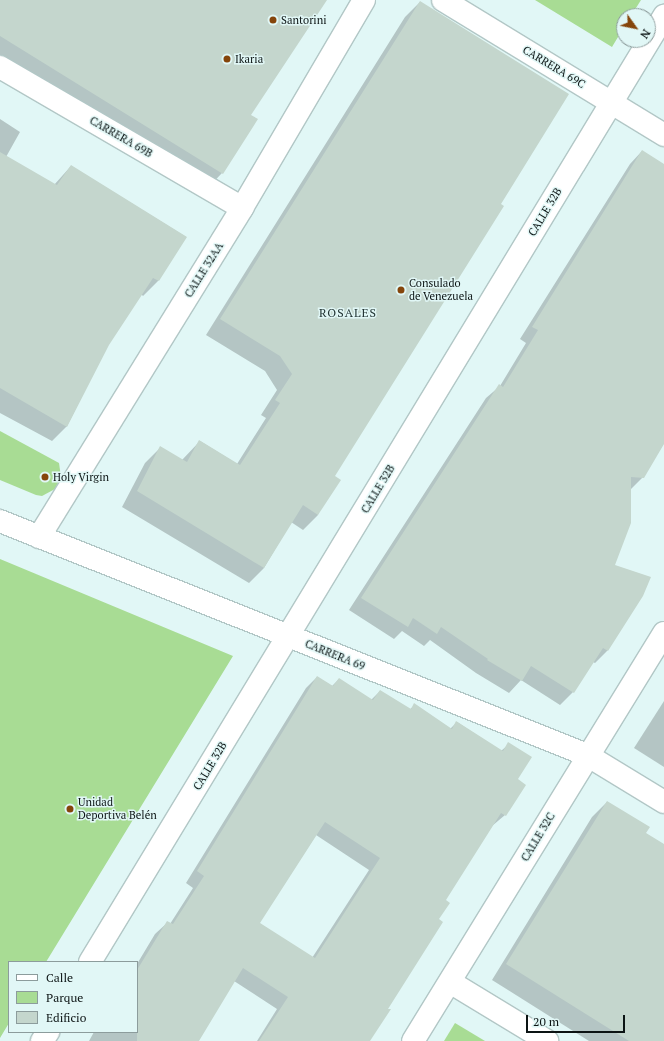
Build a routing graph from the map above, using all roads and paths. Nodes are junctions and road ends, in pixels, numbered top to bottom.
1 (364, 0) edge
2 (442, 0) edge
3 (664, 16) edge
4 (0, 67) edge
5 (612, 102) junction
6 (664, 135) edge
7 (242, 208) junction
8 (0, 521) edge
9 (39, 537) junction
10 (664, 633) edge
11 (289, 636) junction
12 (587, 755) junction
13 (664, 802) edge
14 (91, 961) edge
15 (450, 982) junction
16 (413, 1041) edge
17 (547, 1041) edge

1 - 7 street, CALLE 32AA
2 - 5 street, CARRERA 69C
3 - 5 street, CALLE 32B
4 - 7 street, CARRERA 69B
5 - 6 street, CARRERA 69C
5 - 11 street, CALLE 32B
7 - 9 street, CALLE 32AA
8 - 9 street, CARRERA 69
9 - 11 street, CARRERA 69
10 - 12 street, CALLE 32C
11 - 12 street, CARRERA 69
11 - 14 street, CALLE 32B
12 - 13 street, CARRERA 69
12 - 15 street, CALLE 32C
15 - 16 street, CALLE 32C
15 - 17 street

